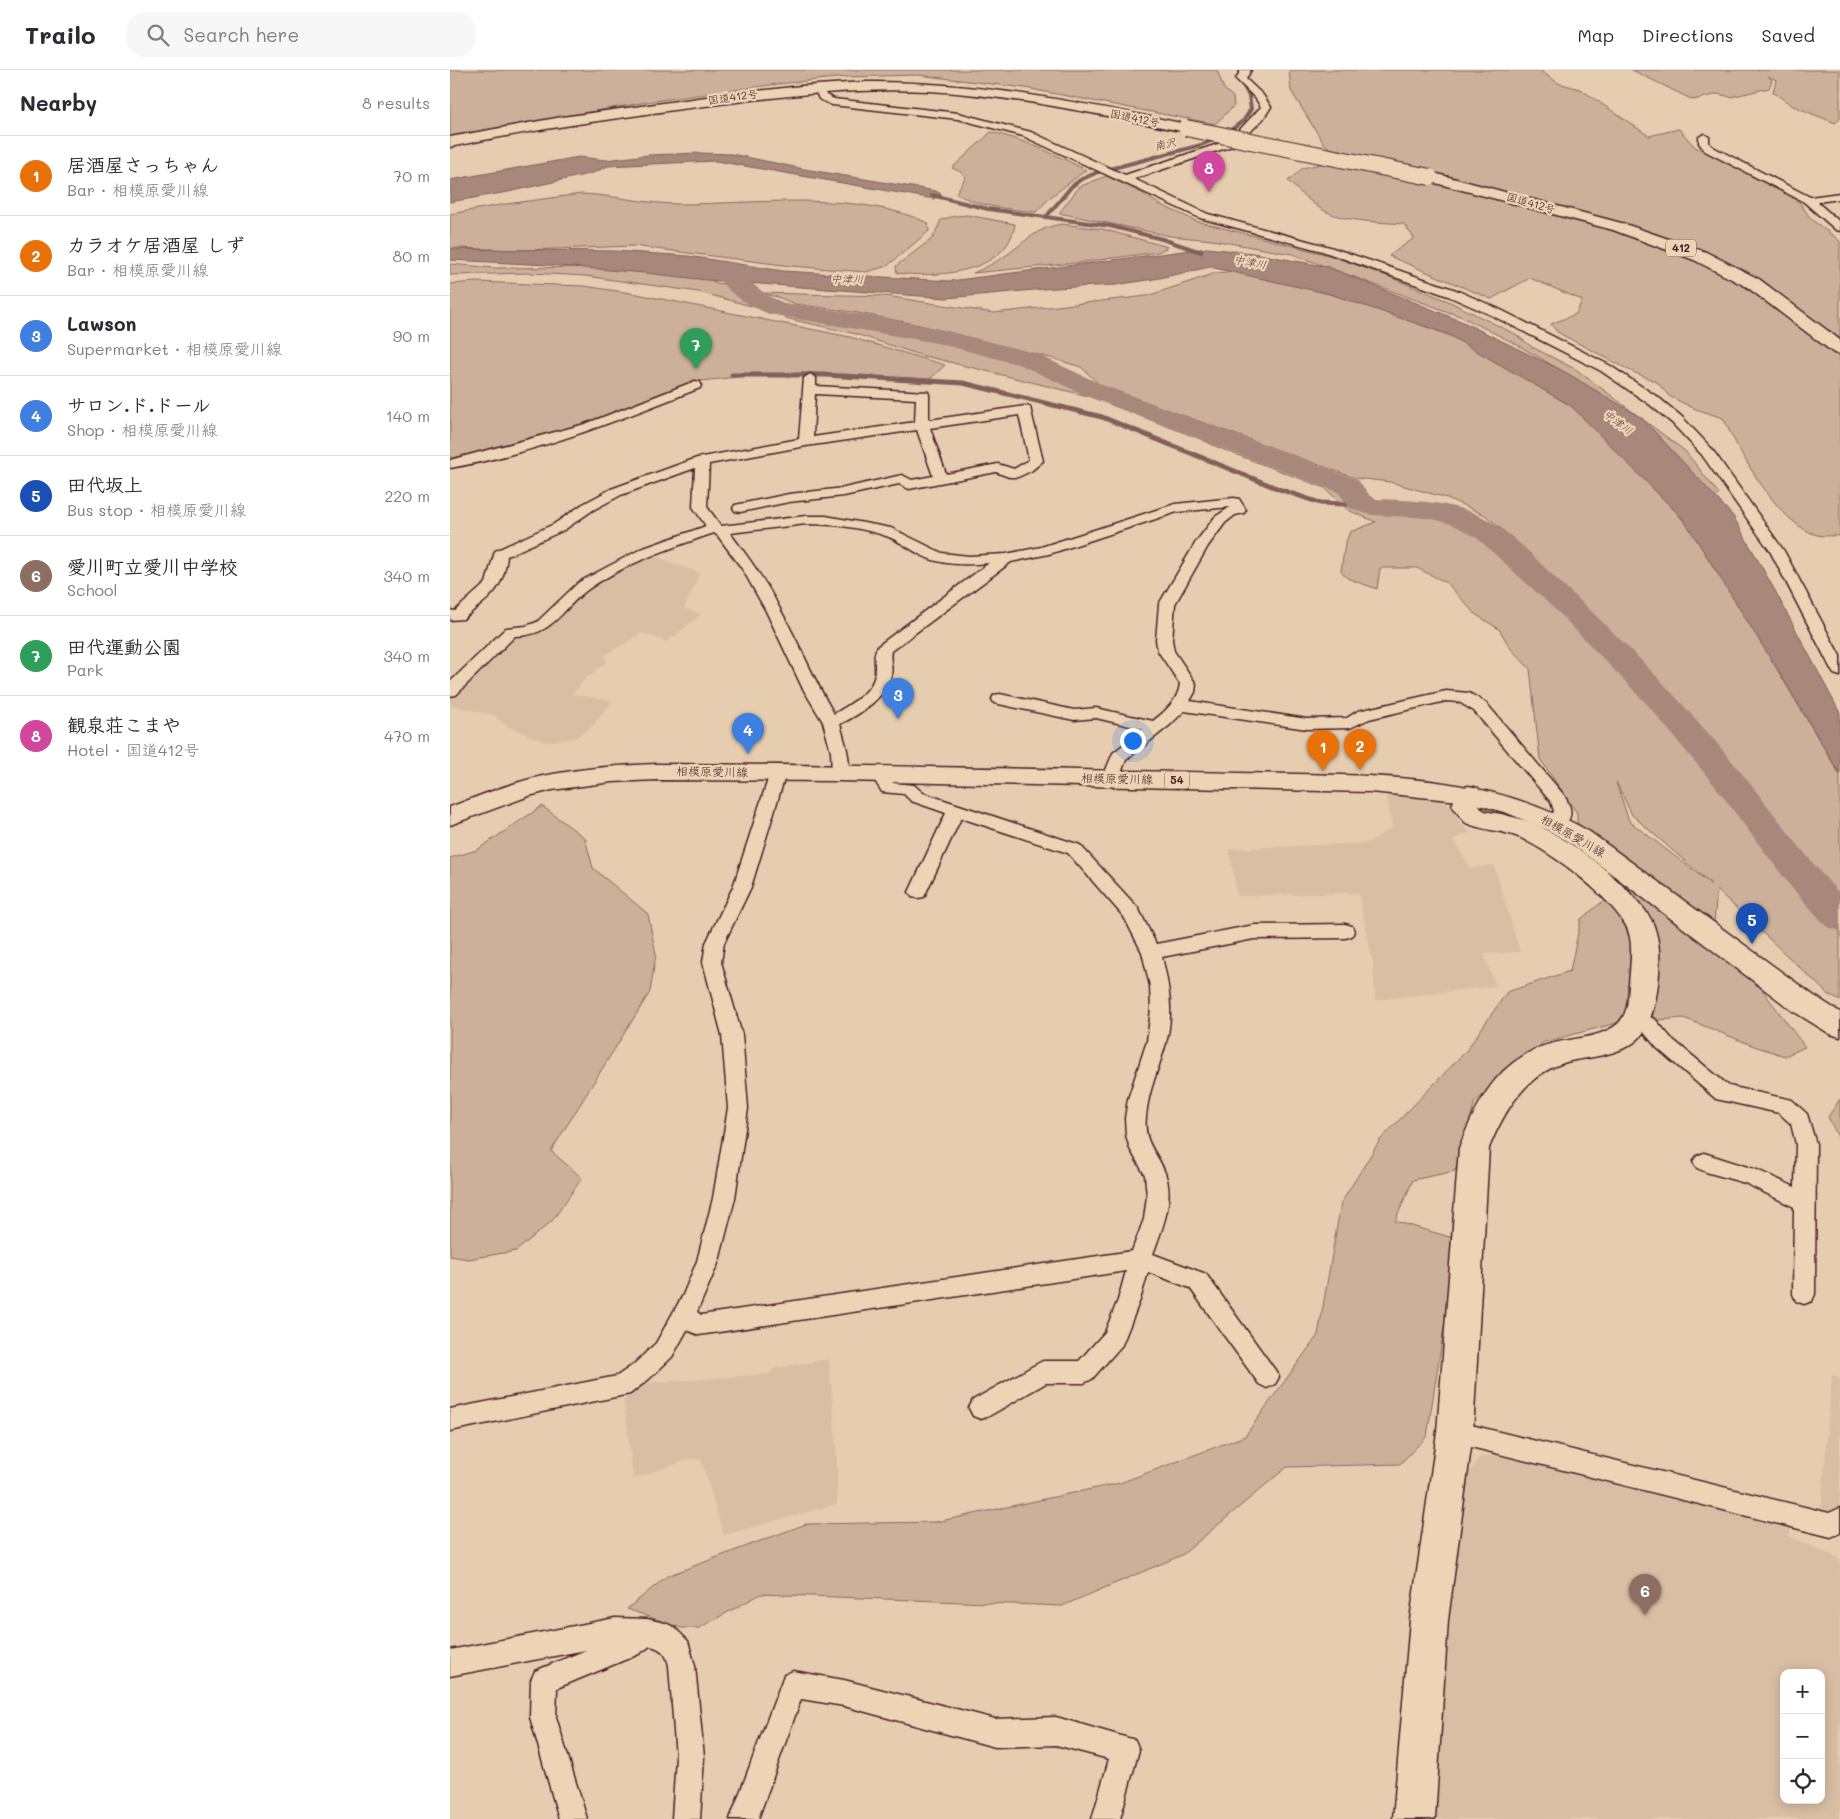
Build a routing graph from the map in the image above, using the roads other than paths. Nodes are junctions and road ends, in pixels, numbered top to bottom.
1 (1246, 70) edge
2 (819, 88) junction
3 (1704, 137) dead end
4 (450, 142) edge
5 (1121, 178) junction
6 (1840, 196) edge
7 (1808, 200) junction
8 (1840, 228) edge
9 (1840, 349) edge
10 (810, 384) joint
11 (695, 385) dead end
12 (922, 424) junction
13 (806, 442) junction
14 (702, 461) junction
15 (450, 464) edge
16 (940, 478) junction
17 (740, 508) dead end
18 (717, 529) junction
19 (1006, 558) junction
20 (450, 615) edge
21 (1840, 671) edge
22 (450, 691) edge
23 (1000, 698) dead end
24 (1180, 705) junction
25 (831, 722) junction
26 (1155, 728) junction
27 (778, 773) junction
28 (840, 773) junction
29 (885, 775) junction
30 (1111, 779) junction
31 (1469, 794) junction
32 (956, 810) junction
33 (450, 816) edge
34 (1556, 824) junction
35 (918, 892) dead end
36 (1345, 931) dead end
37 (1151, 952) junction
38 (1637, 1020) junction
39 (1840, 1026) edge
40 (1704, 1162) dead end
41 (1805, 1202) junction
42 (1140, 1260) junction
43 (1804, 1294) dead end
44 (684, 1316) junction
45 (1267, 1378) dead end
46 (981, 1408) dead end
47 (450, 1420) edge
48 (1456, 1432) junction
49 (1840, 1520) edge
50 (647, 1632) junction
51 (450, 1663) edge
52 (573, 1819) edge
53 (686, 1819) edge
54 (744, 1819) edge
55 (1106, 1819) edge
56 (1414, 1819) edge

1 - 5 street
2 - 4 main road, 国道412号 / 412
2 - 5 street
2 - 9 main road, 国道412号 / 412, bridge
3 - 7 street
5 - 21 street
6 - 7 street
7 - 8 street
10 - 12 street
10 - 13 street
11 - 15 street
12 - 13 street
12 - 16 street
12 - 16 street
13 - 14 street
14 - 18 street
14 - 20 street
16 - 17 street
18 - 19 street
18 - 22 street
18 - 25 street
19 - 24 street
19 - 25 street
23 - 26 street
24 - 26 street
24 - 34 street
25 - 28 street
26 - 30 street
27 - 28 main road, 相模原愛川線 / 54
27 - 33 main road, 相模原愛川線 / 54
27 - 44 street
28 - 29 main road, 相模原愛川線 / 54
29 - 30 main road, 相模原愛川線 / 54
29 - 32 street
30 - 31 main road, 相模原愛川線 / 54
31 - 34 main road, 相模原愛川線 / 54
31 - 38 main road
32 - 35 street
32 - 37 street
34 - 39 main road, 相模原愛川線 / 54
36 - 37 street
37 - 42 street
38 - 41 street
38 - 48 main road
40 - 41 street
41 - 43 street
42 - 44 street
42 - 45 street
42 - 46 street
44 - 47 street
48 - 49 street
48 - 56 main road
50 - 51 street
50 - 52 street
50 - 53 street
54 - 55 street

